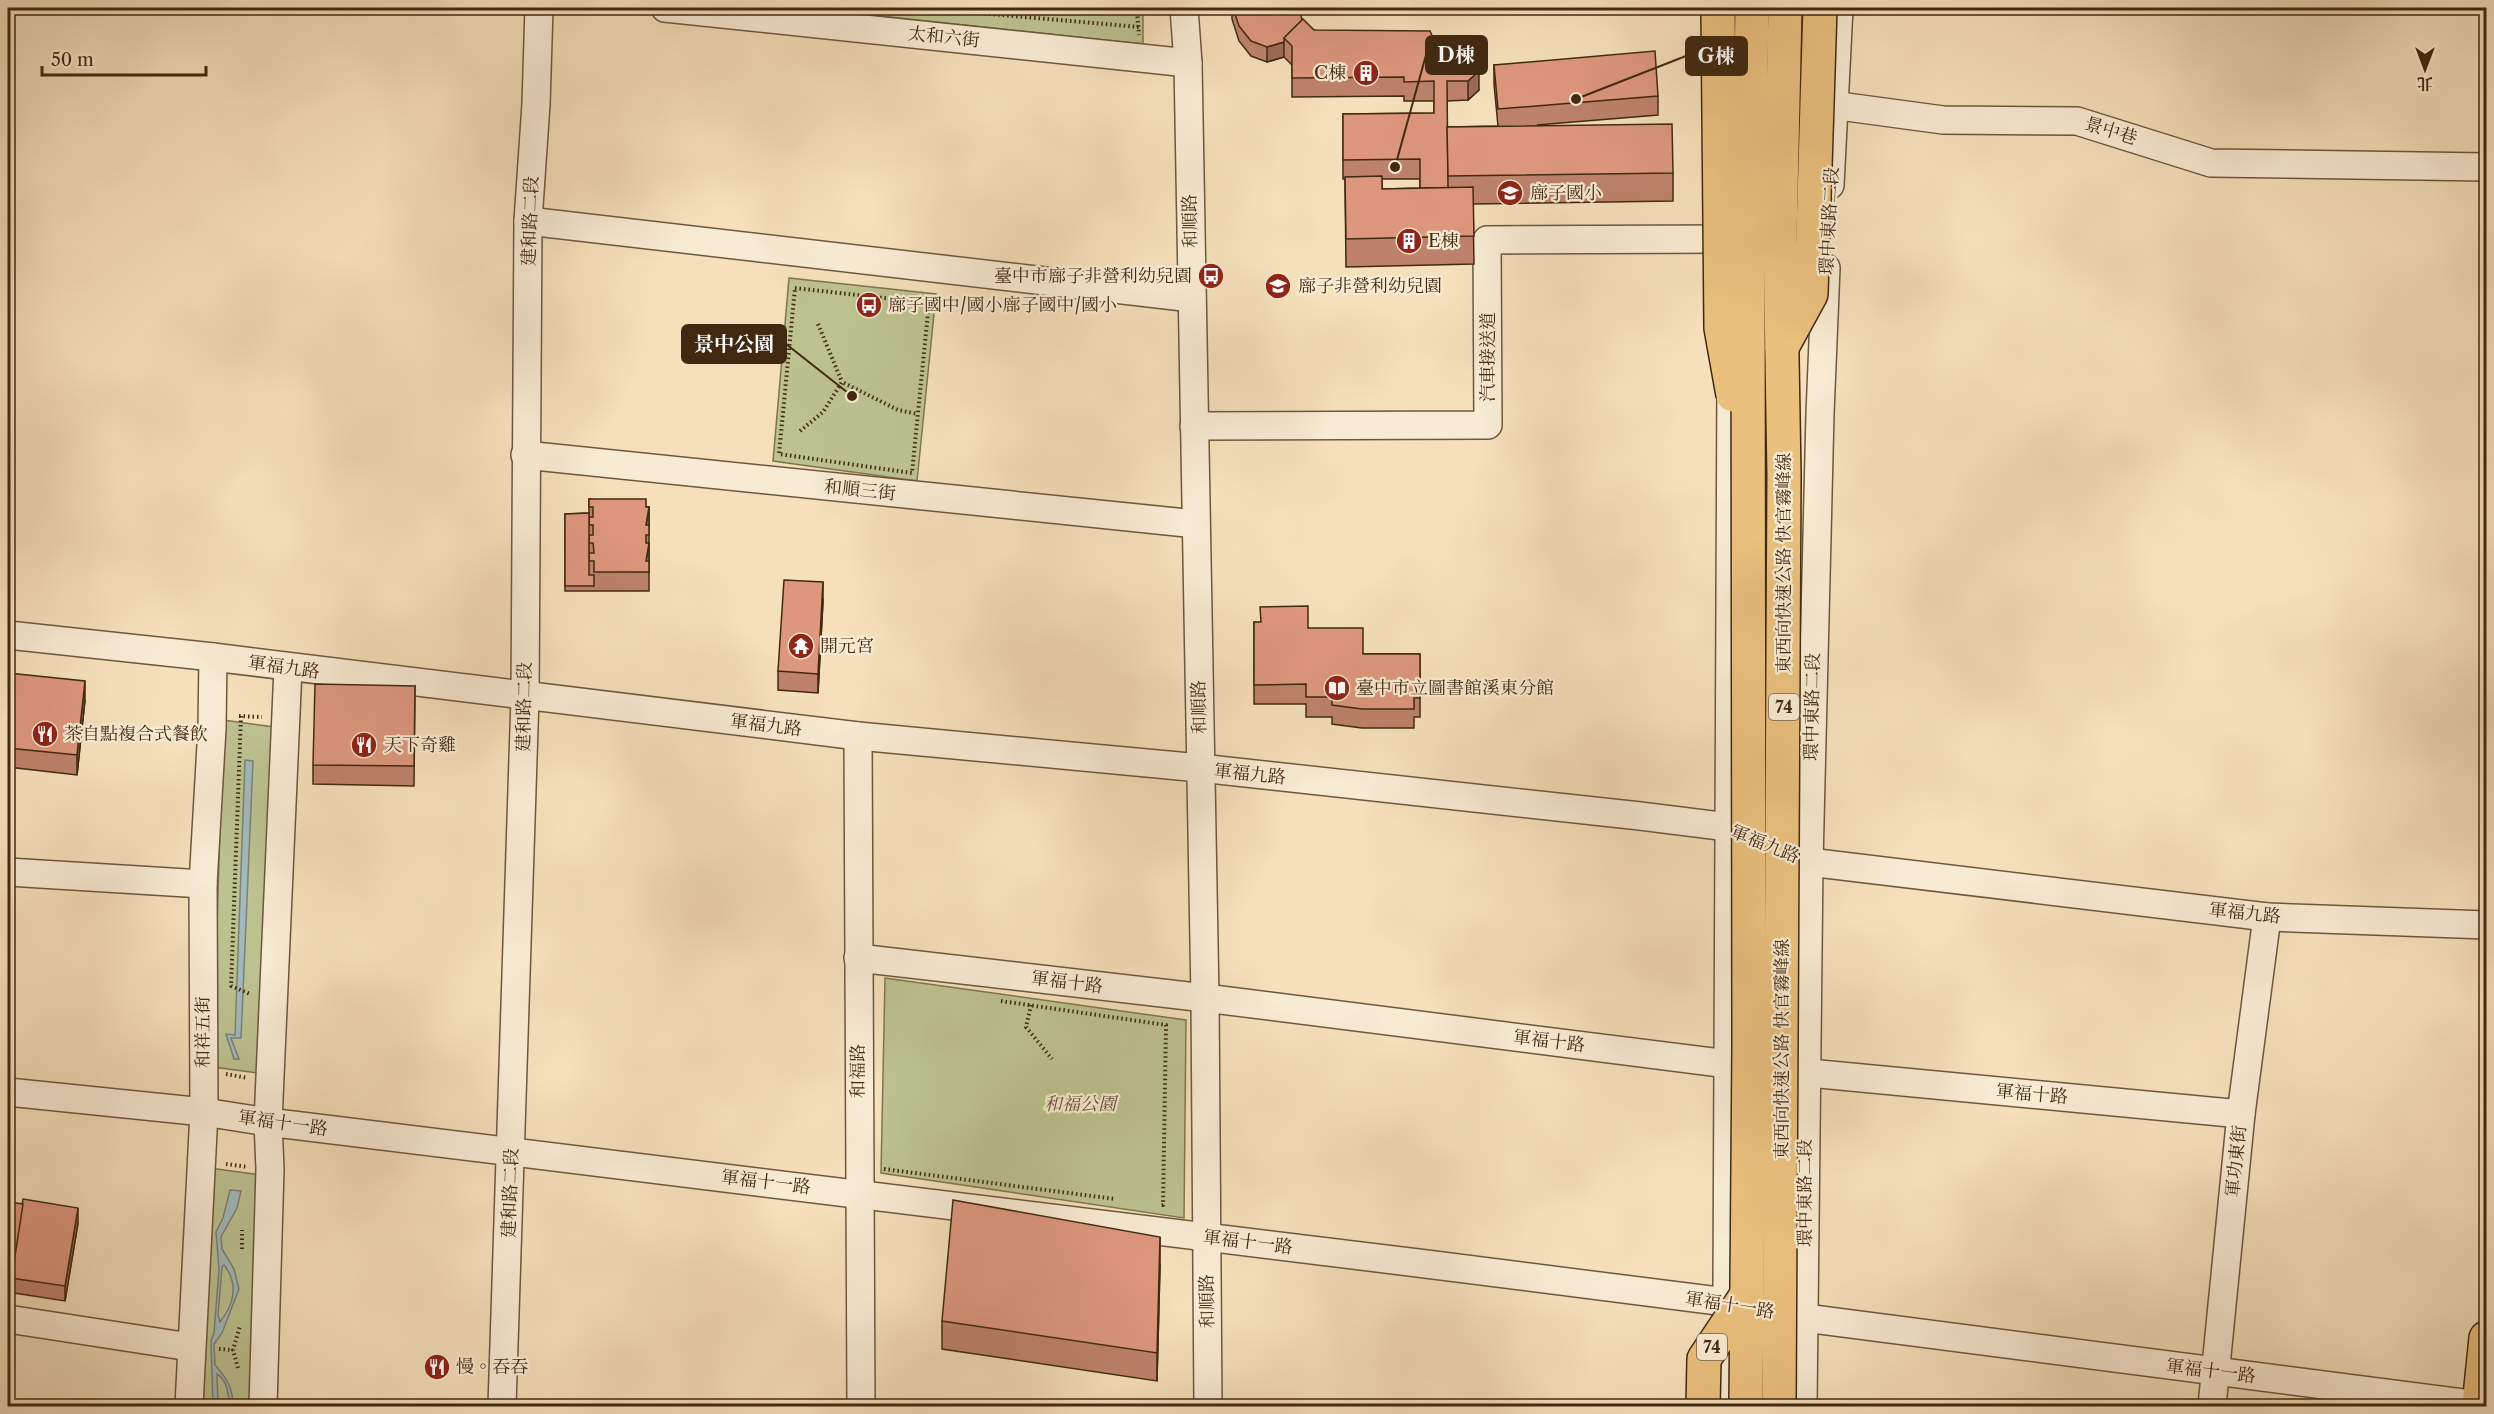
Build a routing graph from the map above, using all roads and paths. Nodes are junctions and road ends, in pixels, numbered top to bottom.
1 (539, 8) edge
2 (665, 8) edge
3 (922, 8) edge
4 (1184, 8) edge
5 (1718, 8) edge
6 (1736, 8) edge
7 (1752, 8) edge
8 (1785, 8) edge
9 (1820, 8) edge
10 (1839, 8) edge
11 (1137, 12) dead end
12 (1139, 27) junction
13 (1139, 42) dead end
14 (1188, 63) junction
15 (1734, 99) junction
16 (1834, 104) junction
17 (2487, 167) edge
18 (528, 221) junction
19 (1732, 239) junction
20 (1192, 298) junction
21 (818, 324) dead end
22 (1781, 348) junction
23 (843, 382) junction
24 (918, 414) junction
25 (1194, 426) junction
26 (800, 431) dead end
27 (525, 455) junction
28 (1748, 479) junction
29 (1196, 524) junction
30 (8, 635) edge
31 (213, 657) junction
32 (288, 668) junction
33 (525, 697) junction
34 (212, 714) junction
35 (241, 716) dead end
36 (286, 719) junction
37 (858, 736) junction
38 (1200, 768) junction
39 (1728, 827) junction
40 (1809, 862) junction
41 (8, 872) edge
42 (203, 884) junction
43 (2267, 917) junction
44 (2487, 925) edge
45 (858, 958) junction
46 (1038, 978) junction
47 (255, 996) dead end
48 (1205, 998) junction
49 (998, 1001) dead end
50 (1052, 1059) dead end
51 (1727, 1064) junction
52 (202, 1070) junction
53 (1806, 1072) junction
54 (270, 1078) junction
55 (8, 1092) edge
56 (204, 1112) junction
57 (2241, 1114) junction
58 (268, 1122) junction
59 (512, 1151) junction
60 (200, 1161) junction
61 (881, 1168) dead end
62 (270, 1169) junction
63 (858, 1193) junction
64 (1116, 1199) dead end
65 (1151, 1204) dead end
66 (1206, 1237) junction
67 (1736, 1299) junction
68 (1806, 1318) junction
69 (8, 1319) edge
70 (2487, 1338) edge
71 (190, 1347) junction
72 (219, 1349) dead end
73 (233, 1350) dead end
74 (2214, 1372) junction
75 (509, 1405) edge
76 (2479, 1406) edge
77 (2487, 1406) edge
78 (189, 1407) edge
79 (263, 1407) edge
80 (861, 1407) edge
81 (1208, 1407) edge
82 (1703, 1407) edge
83 (1723, 1407) edge
84 (1746, 1407) edge
85 (1779, 1407) edge
86 (1803, 1407) edge
87 (2212, 1407) edge

1 - 18 street, 建和路二段
2 - 14 street, 太和六街
3 - 12 path
4 - 14 street, 和順路
5 - 28 main road, bridge
6 - 15 street
7 - 28 main road, 東西向快速公路 快官霧峰線 / 74, bridge
8 - 22 main road, 東西向快速公路 快官霧峰線 / 74, bridge
9 - 22 main road, bridge
10 - 16 street, 環中東路二段
11 - 12 path
12 - 13 path
14 - 20 street, 和順路
15 - 16 street, 景中巷
15 - 19 street
16 - 17 street, 景中巷
16 - 40 street, 環中東路二段
18 - 20 street
18 - 27 street, 建和路二段
19 - 25 street, 汽車接送道
19 - 39 street
20 - 25 street, 和順路
21 - 23 path
22 - 85 main road, 東西向快速公路 快官霧峰線 / 74, bridge
23 - 24 path
23 - 26 path
24 - 24 path
25 - 29 street, 和順路
27 - 29 street, 和順三街
27 - 33 street, 建和路二段
28 - 67 main road, 東西向快速公路 快官霧峰線 / 74, bridge
29 - 38 street, 和順路
30 - 31 street, 軍福九路
31 - 32 street, 軍福九路
31 - 34 street, 和祥五街
32 - 33 street, 軍福九路
32 - 36 street
33 - 37 street, 軍福九路
33 - 59 street, 建和路二段
34 - 36 path
34 - 42 street, 和祥五街
35 - 47 path
36 - 54 street
37 - 38 street, 軍福九路
37 - 45 street, 和福路
38 - 39 street, 軍福九路
38 - 48 street, 和順路
39 - 40 street, 軍福九路
39 - 51 street
40 - 43 street, 軍福九路
40 - 53 street, 環中東路二段
41 - 42 street
42 - 52 street, 和祥五街
43 - 44 street, 軍福九路
43 - 57 street, 軍功東街
45 - 46 street, 軍福十路
45 - 63 street, 和福路
46 - 48 street, 軍福十路
46 - 50 path
48 - 51 street, 軍福十路
48 - 66 street, 和順路
49 - 65 path
51 - 53 street, 軍福十路
51 - 67 street
52 - 54 path
52 - 56 street, 和祥五街
53 - 57 street, 軍福十路
53 - 68 street, 環中東路二段
54 - 58 street
55 - 56 street, 軍福十一路
56 - 58 street, 軍福十一路
56 - 60 street, 和祥五街
57 - 74 street, 軍功東街
58 - 59 street, 軍福十一路
58 - 62 street
59 - 63 street, 軍福十一路
59 - 75 street, 建和路二段
60 - 62 path
60 - 71 street, 和祥五街
61 - 64 path
62 - 79 street
63 - 66 street, 軍福十一路
63 - 80 street, 和福路
66 - 67 street, 軍福十一路
66 - 81 street, 和順路
67 - 68 street, 軍福十一路
67 - 82 main road, 74, bridge
67 - 83 street
67 - 84 main road, 東西向快速公路 快官霧峰線 / 74, bridge
68 - 74 street, 軍福十一路
68 - 86 street, 環中東路二段
69 - 71 street
70 - 76 main road
71 - 78 street, 和祥五街
72 - 73 path
74 - 76 street, 軍福十一路
74 - 87 street, 軍功東街
76 - 77 street, 軍福十一路

